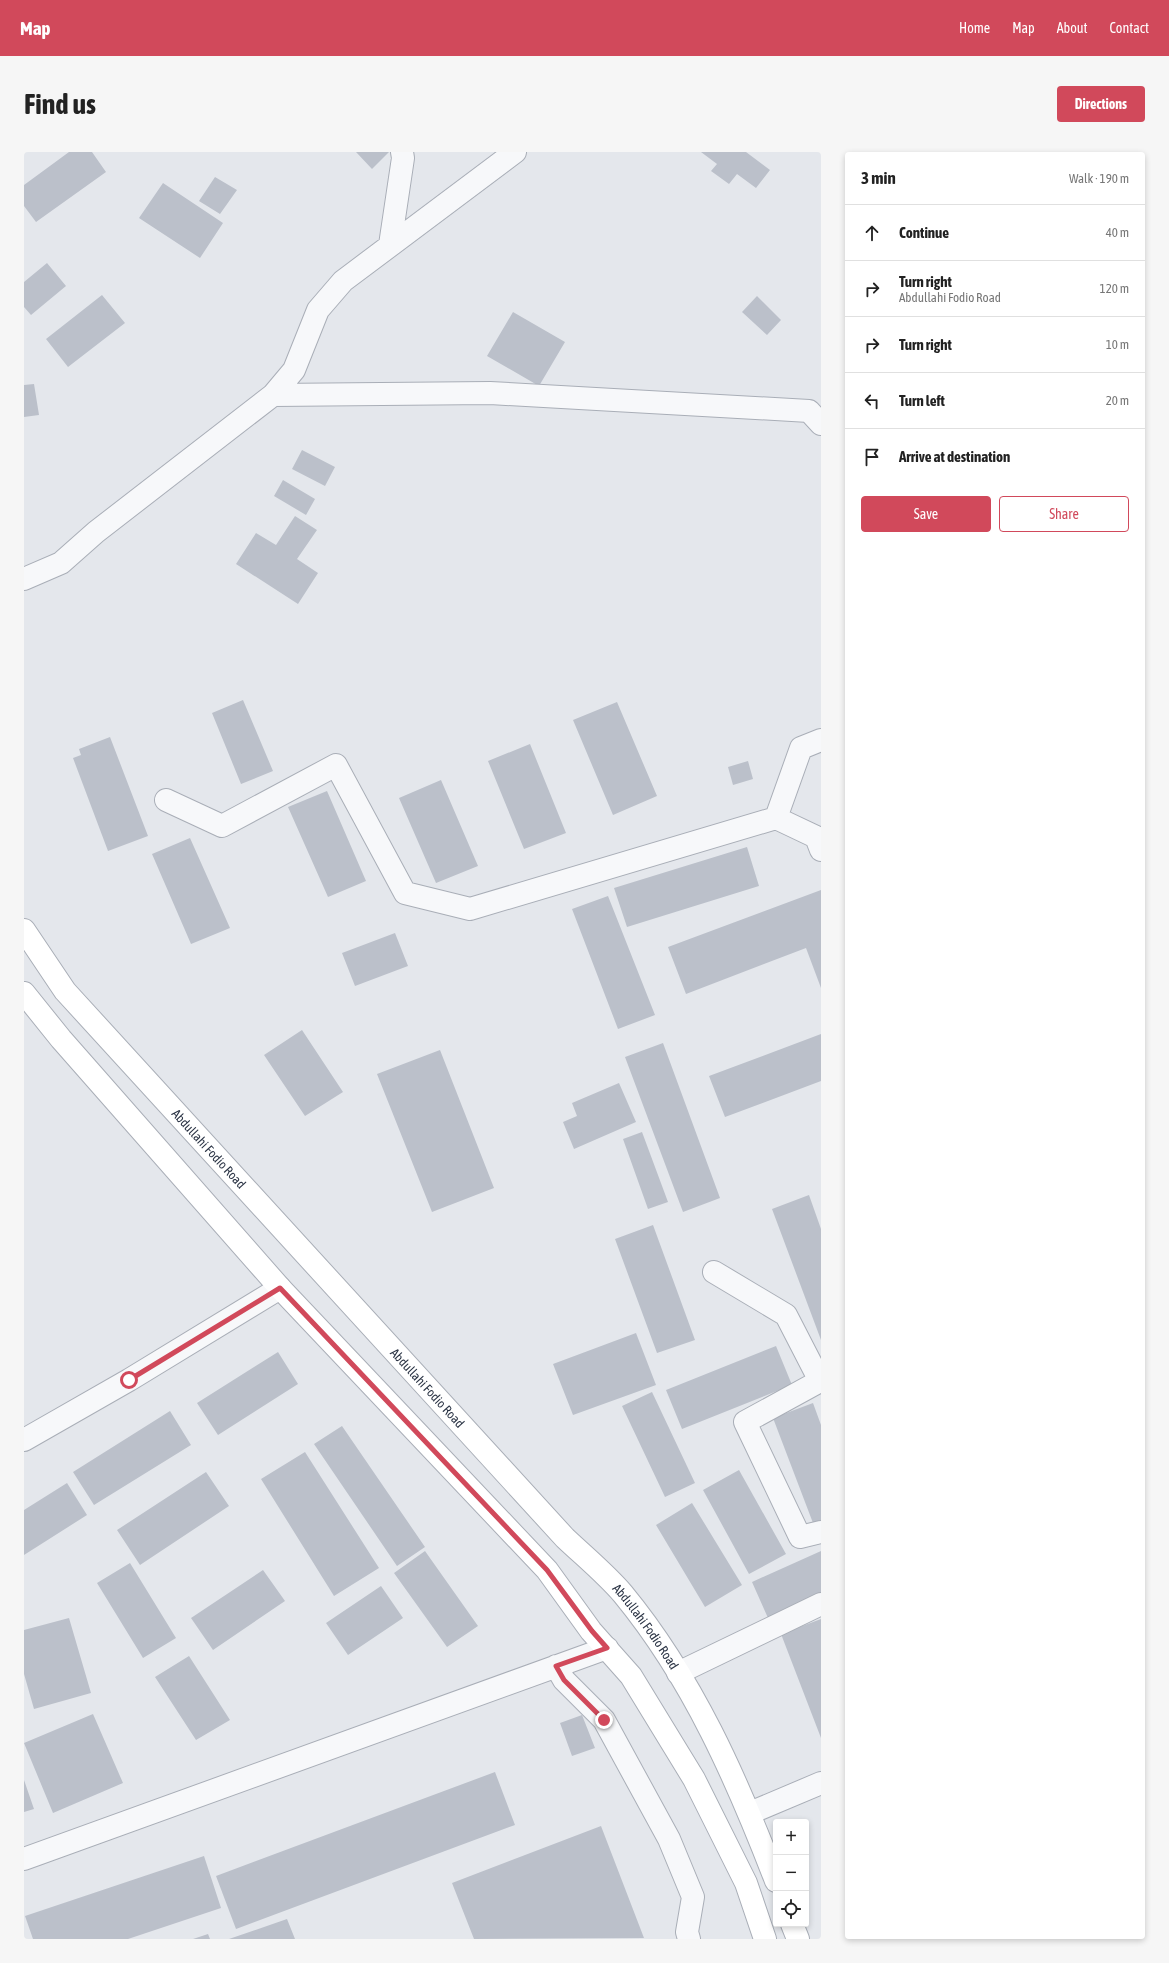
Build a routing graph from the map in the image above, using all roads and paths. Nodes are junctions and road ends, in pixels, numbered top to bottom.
1 (402, 152) edge
2 (515, 152) edge
3 (390, 245) junction
4 (273, 395) junction
5 (821, 424) edge
6 (24, 579) edge
7 (821, 740) edge
8 (166, 800) dead end
9 (776, 818) junction
10 (821, 850) edge
11 (24, 930) edge
12 (24, 992) edge
13 (714, 1272) dead end
14 (280, 1288) junction
15 (821, 1382) edge
16 (24, 1440) edge
17 (821, 1532) edge
18 (821, 1604) edge
19 (607, 1648) junction
20 (556, 1666) junction
21 (678, 1673) junction
22 (821, 1783) edge
23 (750, 1813) junction
24 (24, 1859) edge
25 (773, 1873) edge
26 (793, 1927) edge
27 (689, 1939) edge
28 (765, 1939) edge
29 (798, 1939) edge

1 - 3 street
2 - 3 street
3 - 4 street
4 - 5 street
4 - 6 street
7 - 9 street
8 - 9 street
9 - 10 street
11 - 21 main road, Abdullahi Fodio Road
12 - 14 main road
13 - 15 street
14 - 16 street
14 - 19 main road
15 - 17 street
18 - 21 street
19 - 20 street
19 - 28 main road
20 - 24 street
20 - 27 street
21 - 23 main road, Abdullahi Fodio Road
22 - 23 street
23 - 25 main road, Abdullahi Fodio Road
26 - 29 main road

